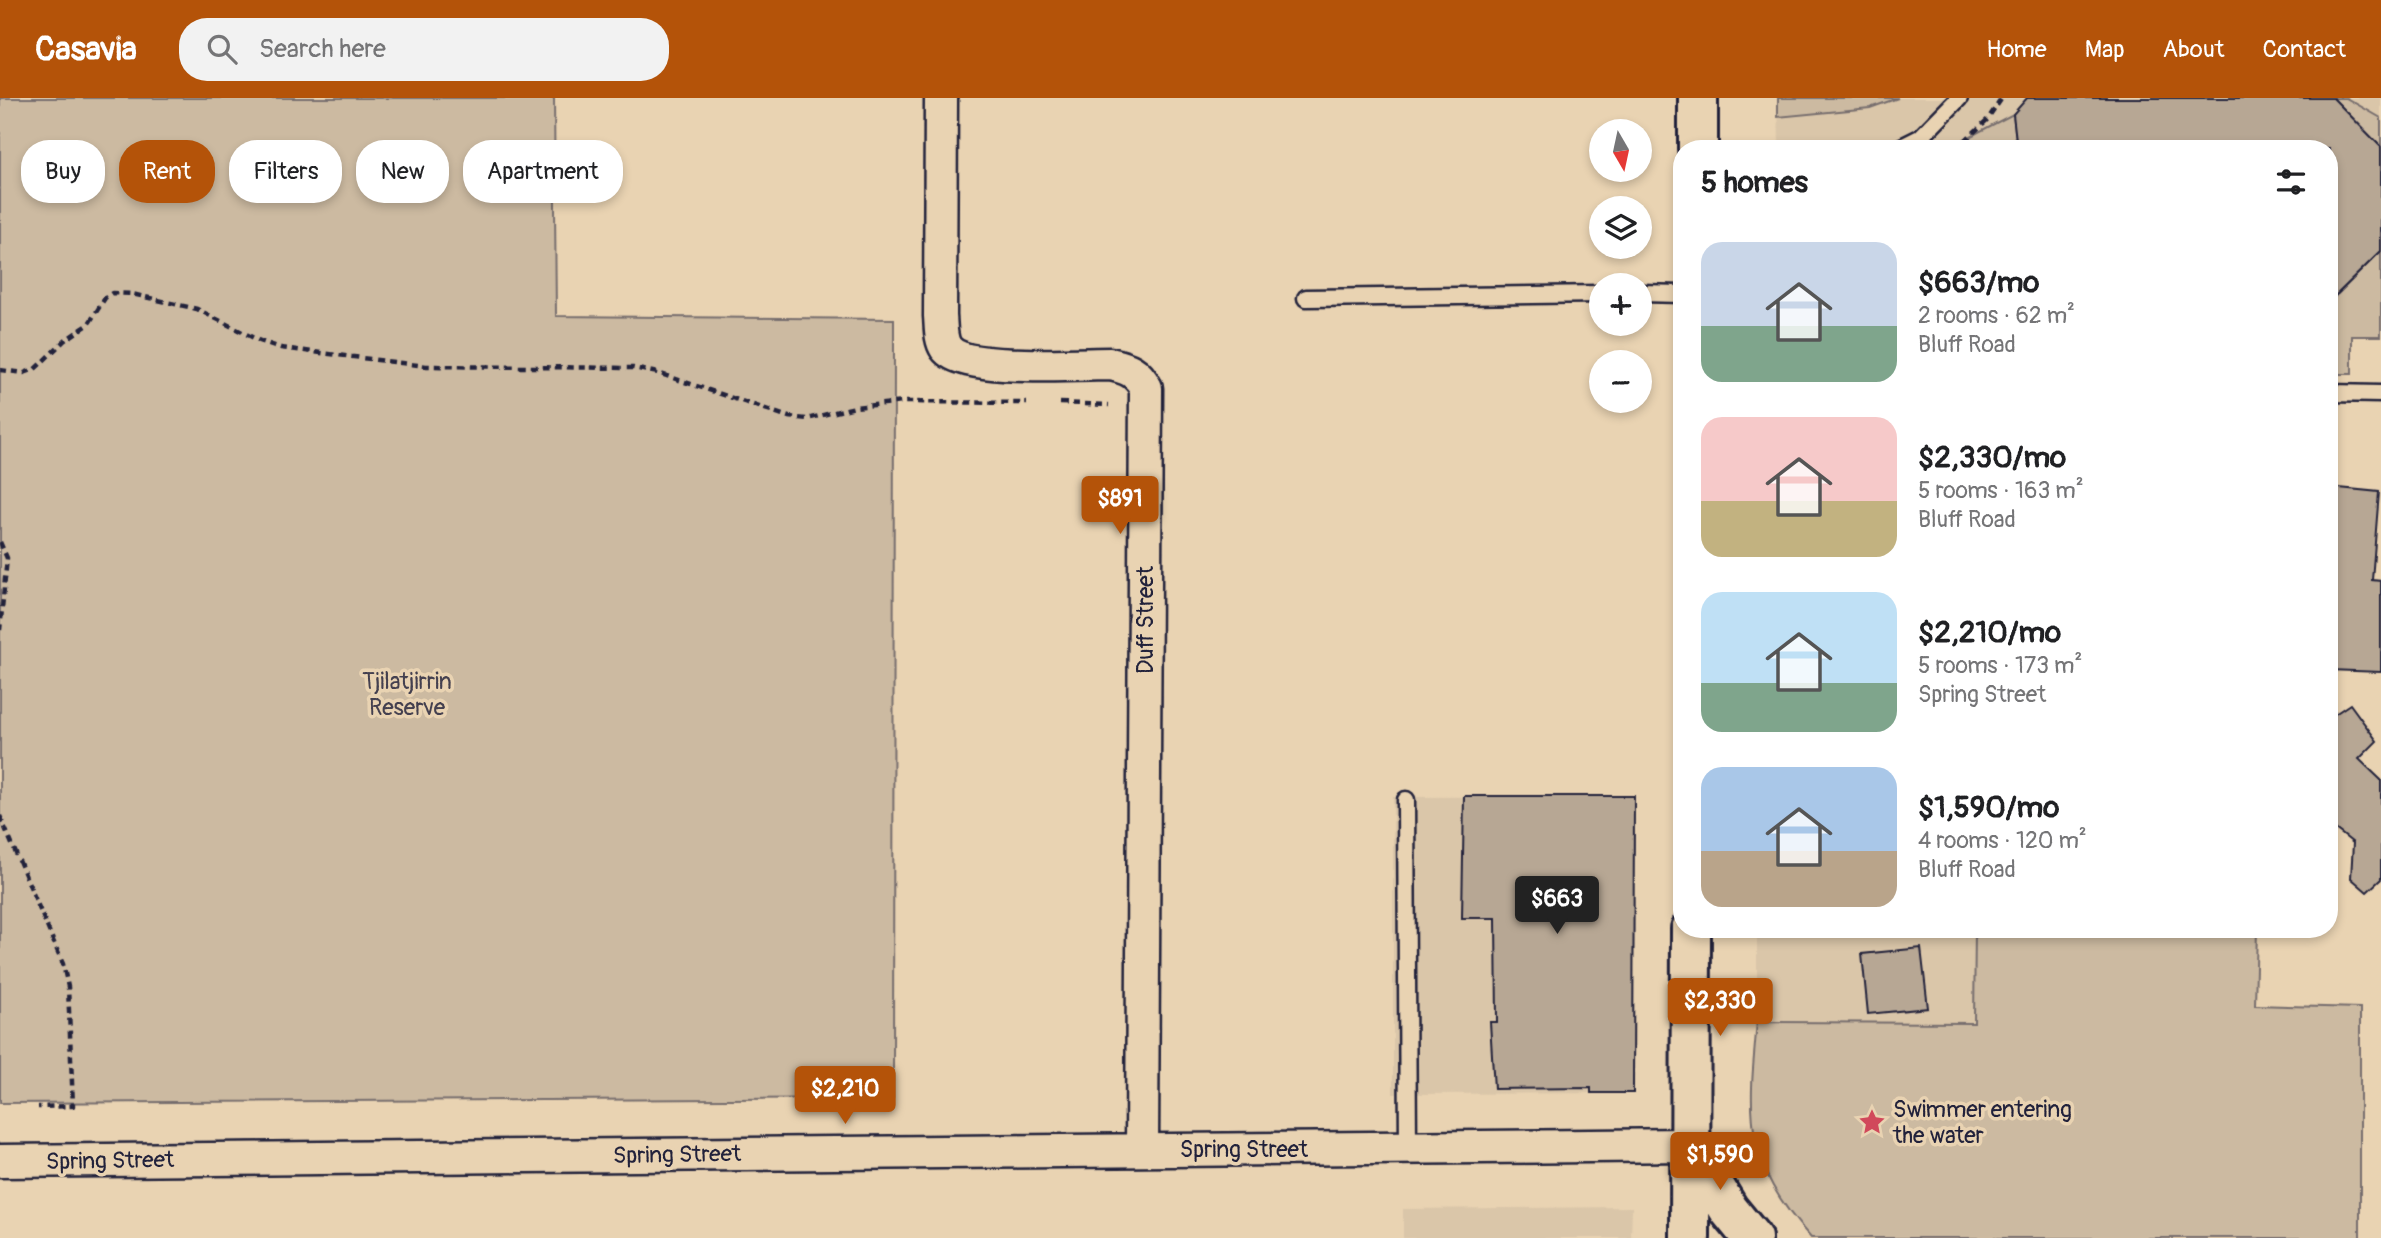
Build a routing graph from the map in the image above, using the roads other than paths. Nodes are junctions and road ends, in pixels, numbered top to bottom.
1 (942, 98) edge
2 (1698, 98) edge
3 (1959, 98) edge
4 (1698, 140) edge
5 (1916, 140) edge
6 (1652, 293) edge
7 (1589, 294) edge
8 (1673, 294) edge
9 (1306, 298) dead end
10 (2338, 393) edge
11 (2381, 394) edge
12 (1406, 800) dead end
13 (1692, 938) edge
14 (1690, 1146) junction
15 (1408, 1147) junction
16 (1142, 1150) junction
17 (0, 1161) edge
18 (1690, 1238) edge
19 (1752, 1238) edge

1 - 16 street, Duff Street
2 - 4 main road
3 - 5 lane
6 - 8 lane
7 - 9 lane
10 - 11 lane
12 - 15 lane
13 - 14 main road
14 - 15 street, Spring Street
14 - 18 main road
14 - 19 main road
15 - 16 street, Spring Street
16 - 17 street, Spring Street

